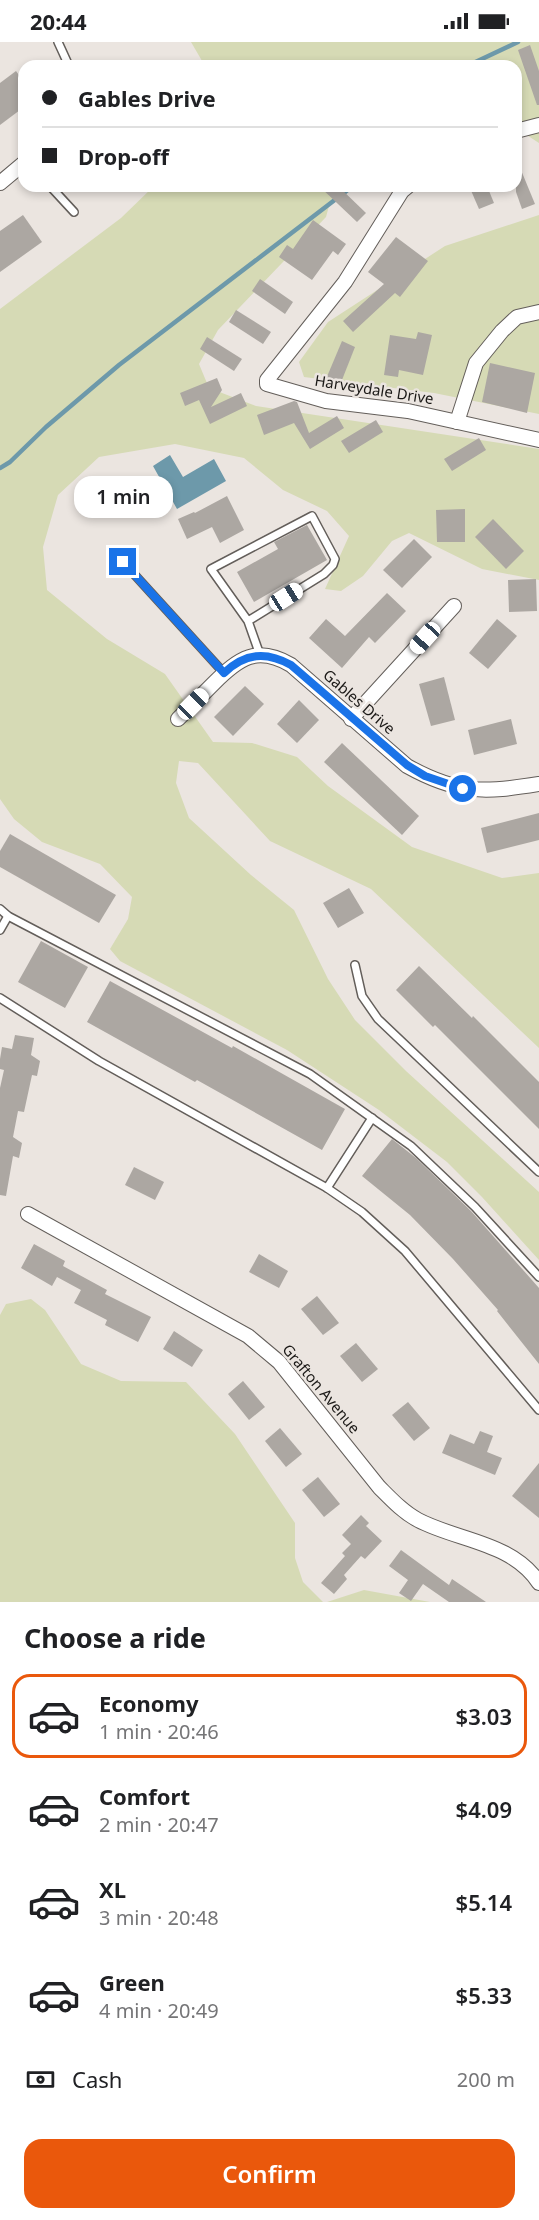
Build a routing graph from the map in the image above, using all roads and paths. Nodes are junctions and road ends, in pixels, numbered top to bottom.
1 (58, 42) edge
2 (66, 60) edge
3 (539, 125) edge
4 (522, 129) edge
5 (18, 168) edge
6 (0, 183) edge
7 (56, 192) edge
8 (401, 192) edge
9 (74, 212) dead end
10 (539, 312) edge
11 (457, 422) junction
12 (539, 440) edge
13 (123, 562) dead end
14 (454, 606) dead end
15 (248, 621) junction
16 (260, 655) junction
17 (224, 673) junction
18 (178, 719) dead end
19 (351, 719) junction
20 (539, 784) edge
21 (0, 909) edge
22 (9, 916) junction
23 (0, 930) edge
24 (355, 965) dead end
25 (0, 998) edge
26 (372, 1118) junction
27 (539, 1172) edge
28 (327, 1188) junction
29 (28, 1214) dead end
30 (539, 1277) edge
31 (539, 1410) edge
32 (539, 1582) edge

1 - 2 lane
3 - 4 street
5 - 6 street
7 - 9 lane
8 - 11 street, Harveydale Drive
10 - 11 street
11 - 12 street, Harveydale Drive
13 - 17 lane
14 - 19 street
15 - 15 lane
15 - 16 lane
16 - 17 street
16 - 19 street, Gables Drive
17 - 18 street
19 - 20 street, Gables Drive
21 - 22 lane
22 - 23 lane
22 - 26 lane
24 - 27 lane
25 - 28 lane
26 - 28 lane
26 - 30 lane
28 - 31 lane
29 - 32 street, Grafton Avenue

